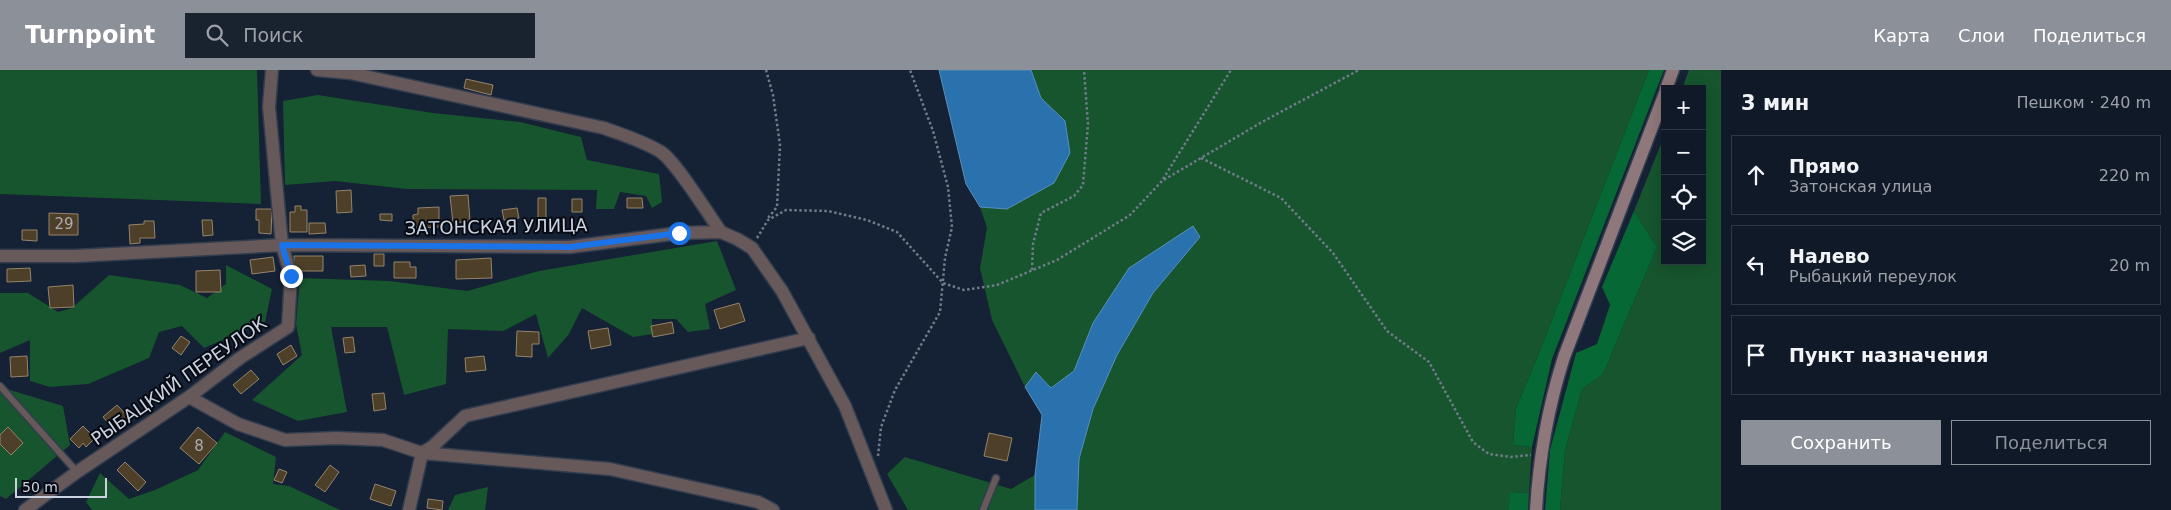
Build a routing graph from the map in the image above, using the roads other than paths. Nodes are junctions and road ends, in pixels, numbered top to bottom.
1 (272, 70) edge
2 (317, 70) edge
3 (1673, 70) edge
4 (1667, 85) edge
5 (1661, 103) edge
6 (721, 232) junction
7 (282, 245) junction
8 (0, 256) edge
9 (809, 338) junction
10 (0, 386) edge
11 (189, 396) junction
12 (422, 452) junction
13 (77, 472) junction
14 (996, 478) dead end
15 (25, 510) edge
16 (409, 510) edge
17 (774, 510) edge
18 (886, 510) edge
19 (983, 510) edge
20 (1536, 510) edge

1 - 7 street, РЫБАЦКИЙ ПЕРЕУЛОК
2 - 6 street
3 - 4 street
5 - 20 street
6 - 7 street, ЗАТОНСКАЯ УЛИЦА
6 - 9 street, ЗАТОНСКАЯ УЛИЦА
7 - 8 street, ЗАТОНСКАЯ УЛИЦА
7 - 11 street, РЫБАЦКИЙ ПЕРЕУЛОК
9 - 12 street
9 - 18 street, ЗАТОНСКАЯ УЛИЦА
10 - 13 lane
11 - 12 street
11 - 13 street, РЫБАЦКИЙ ПЕРЕУЛОК
12 - 16 street
12 - 17 street
13 - 15 street, РЫБАЦКИЙ ПЕРЕУЛОК
14 - 19 lane

